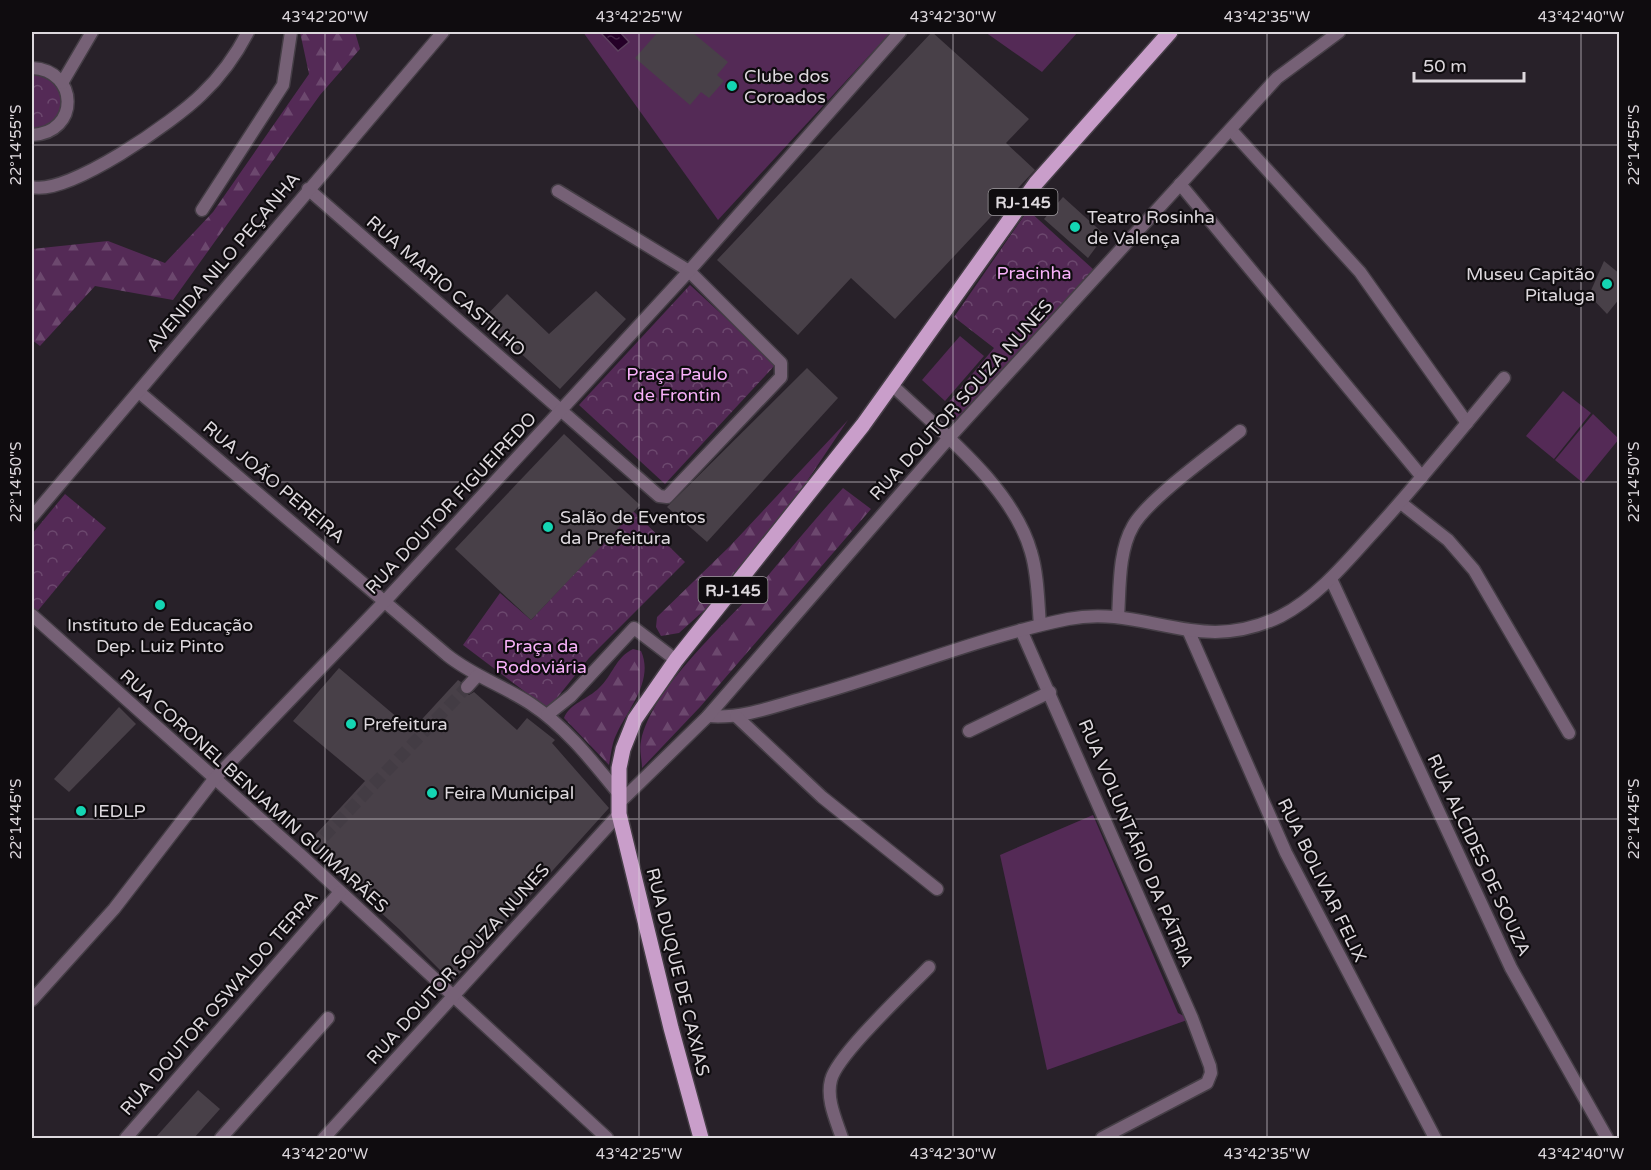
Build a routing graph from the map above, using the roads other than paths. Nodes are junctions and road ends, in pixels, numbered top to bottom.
1 (92, 32) edge
2 (248, 32) edge
3 (291, 32) edge
4 (444, 32) edge
5 (900, 32) edge
6 (1170, 32) edge
7 (1339, 32) edge
8 (32, 68) edge
9 (62, 83) junction
10 (1231, 130) junction
11 (32, 135) edge
12 (1180, 184) junction
13 (32, 187) edge
14 (308, 189) junction
15 (558, 191) dead end
16 (202, 210) dead end
17 (689, 271) junction
18 (1504, 378) dead end
19 (891, 384) junction
20 (139, 392) junction
21 (562, 409) junction
22 (1467, 423) junction
23 (1240, 431) dead end
24 (948, 439) junction
25 (1422, 477) junction
26 (1401, 503) junction
27 (32, 517) edge
28 (1331, 579) junction
29 (386, 600) junction
30 (32, 615) edge
31 (1118, 617) junction
32 (1040, 625) junction
33 (1021, 630) junction
34 (1189, 632) junction
35 (676, 660) junction
36 (477, 676) junction
37 (467, 687) tunnel mouth
38 (1050, 692) junction
39 (547, 715) junction
40 (708, 716) junction
41 (736, 716) junction
42 (969, 731) dead end
43 (1569, 733) dead end
44 (215, 778) junction
45 (619, 804) junction
46 (937, 889) dead end
47 (340, 892) junction
48 (929, 967) dead end
49 (451, 996) junction
50 (32, 1000) edge
51 (328, 1018) dead end
52 (126, 1138) edge
53 (221, 1138) edge
54 (324, 1138) edge
55 (607, 1138) edge
56 (701, 1138) edge
57 (842, 1138) edge
58 (1102, 1138) edge
59 (1435, 1138) edge
60 (1607, 1138) edge

1 - 9 street
2 - 13 street
3 - 16 street
4 - 14 street, AVENIDA NILO PEÇANHA
5 - 17 street, RUA DOUTOR FIGUEIREDO
6 - 19 main road, RJ-145
7 - 10 street, RUA DOUTOR SOUZA NUNES
8 - 9 street
9 - 11 street
10 - 12 street, RUA DOUTOR SOUZA NUNES
10 - 22 street
12 - 24 street, RUA DOUTOR SOUZA NUNES
12 - 25 street
14 - 20 street, AVENIDA NILO PEÇANHA
14 - 21 street, RUA MARIO CASTILHO
15 - 17 street
17 - 21 street, RUA DOUTOR FIGUEIREDO
17 - 21 street, RUA MARIO CASTILHO
18 - 22 street
19 - 24 street
19 - 35 main road, RJ-145
20 - 27 street, AVENIDA NILO PEÇANHA
20 - 29 street, RUA JOÃO PEREIRA
21 - 29 street, RUA DOUTOR FIGUEIREDO
22 - 25 street
23 - 31 street
24 - 32 street
24 - 40 street, RUA DOUTOR SOUZA NUNES
25 - 26 street
26 - 28 street
26 - 43 street
28 - 34 street
28 - 60 street, RUA ALCIDES DE SOUZA
29 - 36 street, RUA JOÃO PEREIRA
29 - 44 street, RUA DOUTOR FIGUEIREDO
30 - 44 street, RUA CORONEL BENJAMIN GUIMARÃES
31 - 32 street
31 - 34 street
32 - 33 street
33 - 38 street, RUA VOLUNTÁRIO DA PÁTRIA
33 - 41 street
34 - 59 street, RUA BOLIVAR FELIX
35 - 39 street
35 - 45 main road, RJ-145
36 - 37 street
36 - 39 street, RUA JOÃO PEREIRA
38 - 42 street
38 - 58 street, RUA VOLUNTÁRIO DA PÁTRIA
39 - 45 street, RUA JOÃO PEREIRA
40 - 41 street
40 - 45 street, RUA DOUTOR SOUZA NUNES
41 - 46 street
44 - 47 street, RUA CORONEL BENJAMIN GUIMARÃES
44 - 50 street, RUA DOUTOR FIGUEIREDO
45 - 49 street, RUA DOUTOR SOUZA NUNES
45 - 56 main road, RUA DUQUE DE CAXIAS / RJ-145
47 - 49 street, RUA CORONEL BENJAMIN GUIMARÃES
47 - 52 street, RUA DOUTOR OSWALDO TERRA
48 - 57 street
49 - 54 street, RUA DOUTOR SOUZA NUNES
49 - 55 street, RUA CORONEL BENJAMIN GUIMARÃES
51 - 53 street

